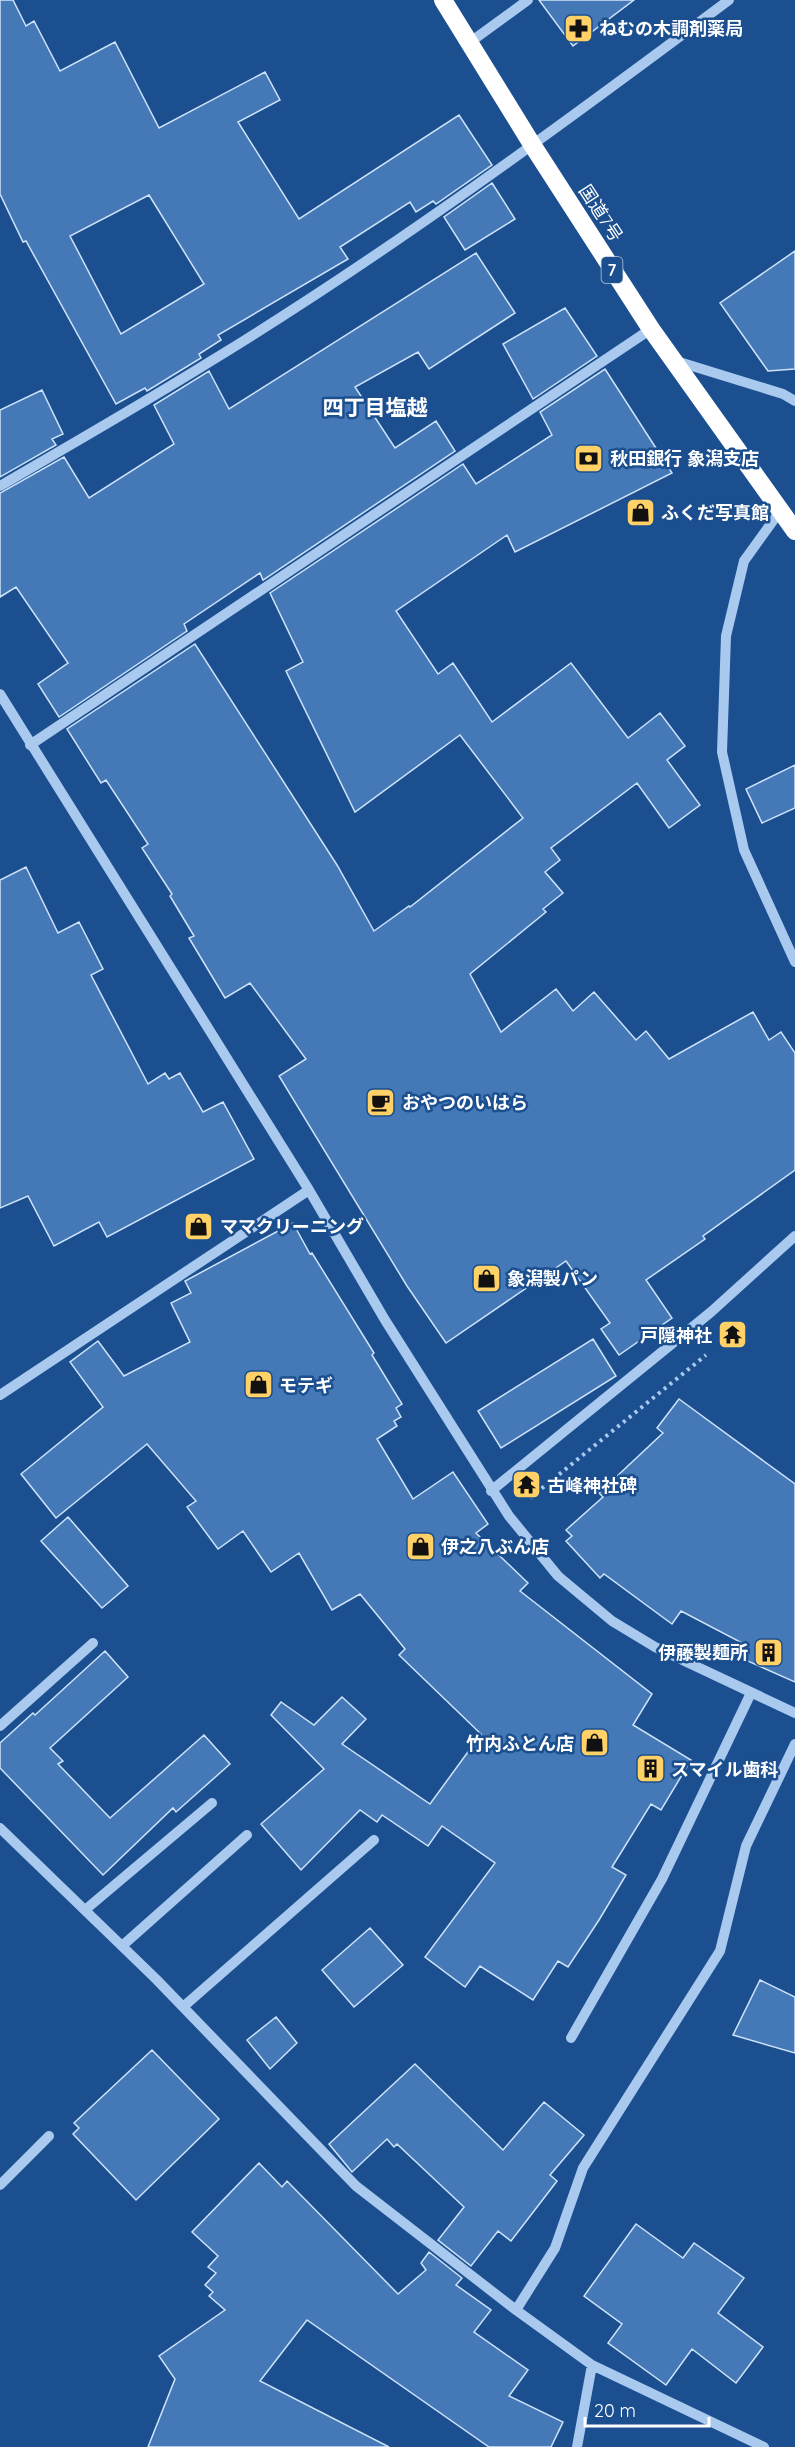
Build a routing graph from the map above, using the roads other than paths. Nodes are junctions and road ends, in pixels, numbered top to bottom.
1 (443, 0) edge
2 (528, 0) edge
3 (729, 0) edge
4 (470, 43) junction
5 (533, 146) junction
6 (651, 329) junction
7 (673, 360) junction
8 (795, 401) edge
9 (0, 486) edge
10 (780, 511) junction
11 (795, 531) edge
12 (0, 694) edge
13 (30, 745) junction
14 (795, 962) edge
15 (309, 1190) junction
16 (795, 1236) edge
17 (0, 1395) edge
18 (491, 1491) junction
19 (93, 1643) dead end
20 (751, 1693) junction
21 (795, 1713) edge
22 (0, 1726) edge
23 (795, 1744) edge
24 (212, 1803) dead end
25 (0, 1828) edge
26 (246, 1835) dead end
27 (374, 1840) dead end
28 (85, 1910) junction
29 (122, 1946) junction
30 (183, 2007) junction
31 (571, 2038) dead end
32 (49, 2136) dead end
33 (0, 2186) edge
34 (516, 2310) junction
35 (592, 2365) junction
36 (577, 2447) edge
37 (764, 2447) edge

1 - 4 highway, 国道7号 / 7
2 - 4 street
3 - 5 street
4 - 5 highway, 国道7号 / 7
5 - 6 highway, 国道7号 / 7
5 - 9 street
6 - 7 highway, 国道7号 / 7
6 - 13 street
7 - 8 street
7 - 10 highway, 国道7号 / 7
10 - 11 highway, 国道7号 / 7
10 - 14 street
12 - 13 street
13 - 15 street
15 - 17 street
15 - 18 street
16 - 18 street
18 - 20 street
19 - 22 street
20 - 21 street
20 - 31 street
23 - 34 street
24 - 28 street
25 - 28 street
26 - 29 street
27 - 30 street
28 - 29 street
29 - 30 street
30 - 34 street
32 - 33 street
34 - 35 street
35 - 36 street
35 - 37 street

